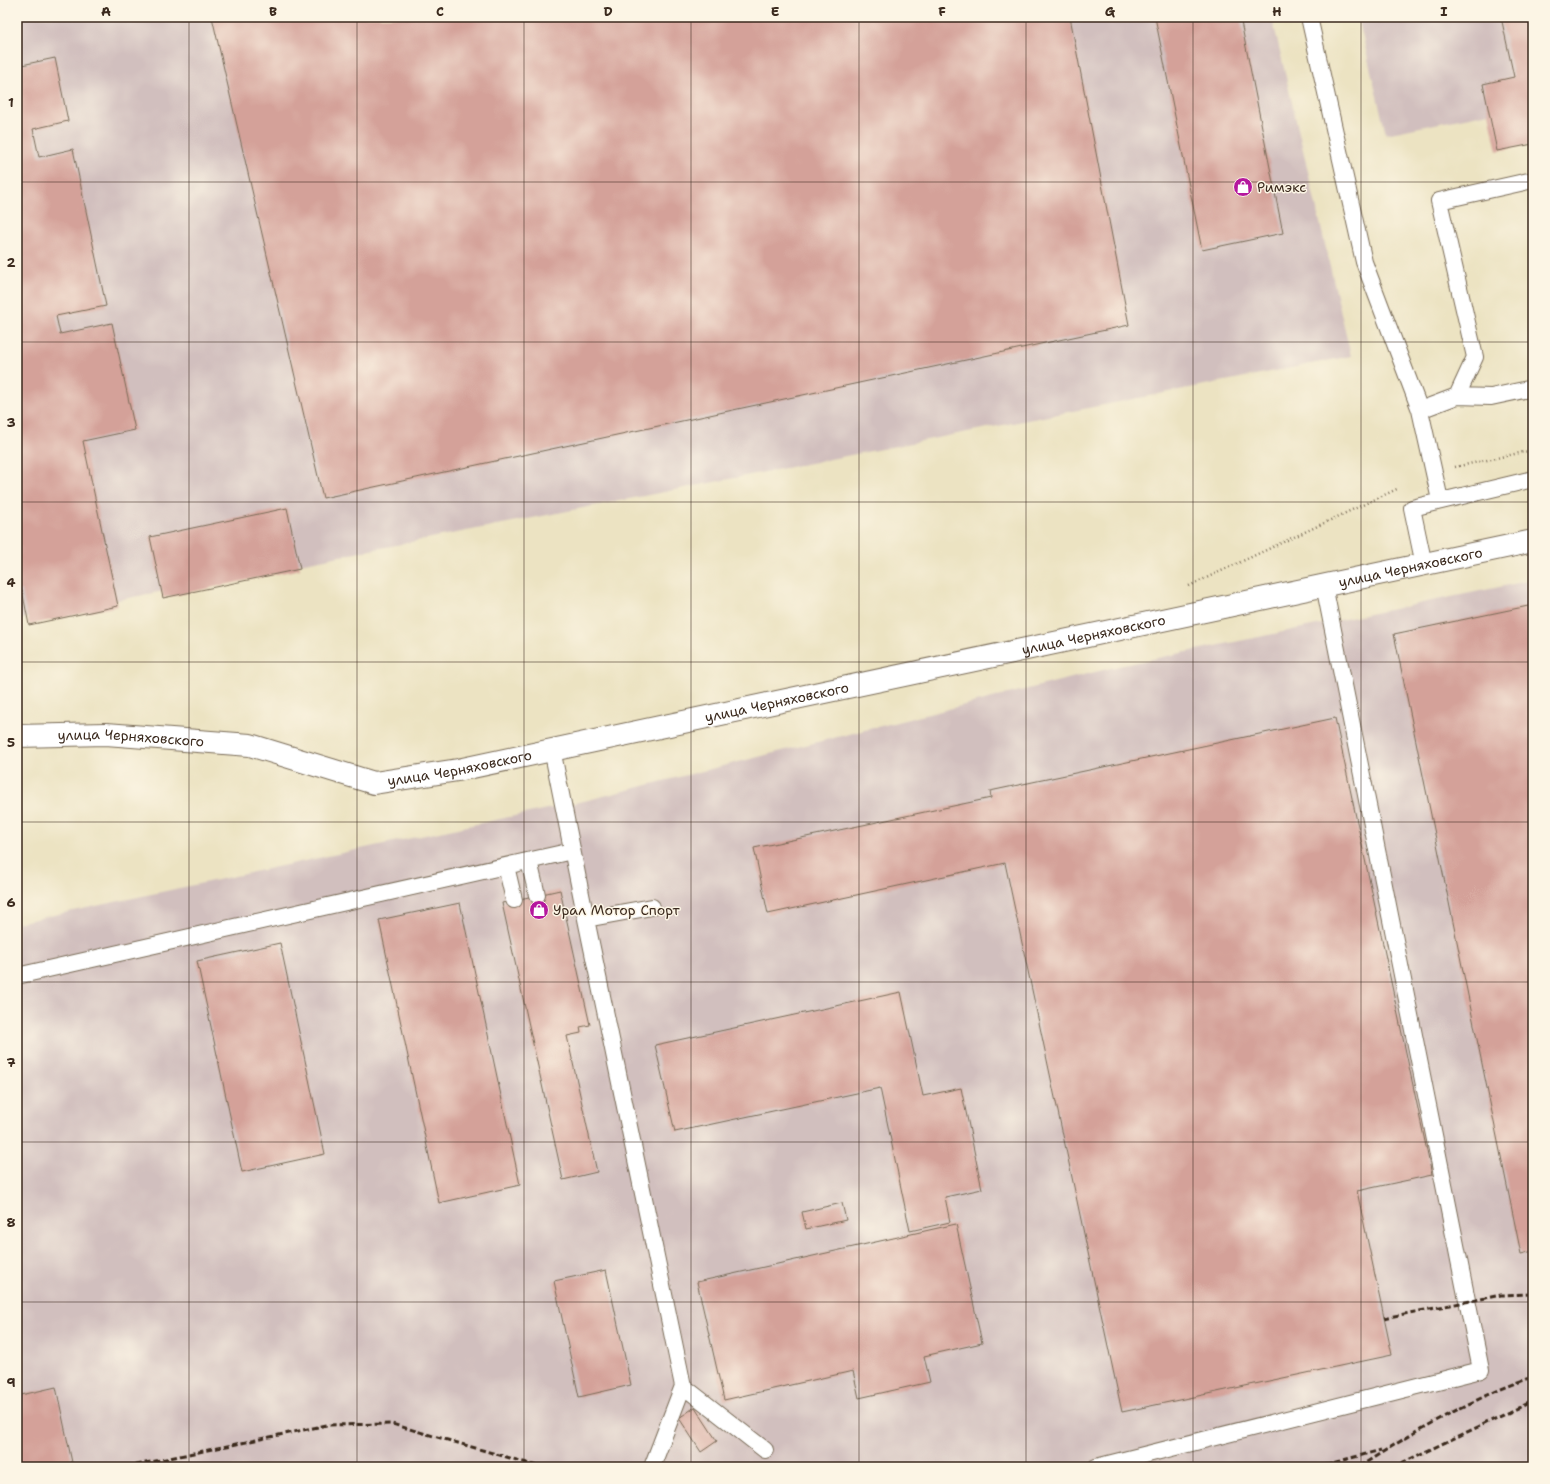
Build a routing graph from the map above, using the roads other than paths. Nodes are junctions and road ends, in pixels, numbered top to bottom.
1 (1309, 17) edge
2 (1533, 180) edge
3 (1533, 388) edge
4 (1457, 396) junction
5 (1420, 410) junction
6 (1533, 479) edge
7 (1440, 500) junction
8 (1533, 541) edge
9 (1424, 565) junction
10 (1324, 585) junction
11 (17, 736) edge
12 (552, 749) junction
13 (572, 851) junction
14 (529, 861) junction
15 (506, 866) junction
16 (537, 895) dead end
17 (514, 900) dead end
18 (652, 907) dead end
19 (586, 919) junction
20 (17, 976) edge
21 (683, 1386) junction
22 (765, 1450) dead end
23 (652, 1467) edge
24 (1096, 1467) edge

1 - 5 lane
2 - 4 lane
3 - 4 lane
4 - 5 lane
5 - 7 lane
6 - 7 lane
7 - 9 lane
8 - 9 street, улица Черняховского
9 - 10 street, улица Черняховского
10 - 12 street, улица Черняховского
10 - 24 lane
11 - 12 street, улица Черняховского
12 - 13 lane
13 - 14 lane
13 - 19 lane
14 - 15 lane
14 - 16 lane
15 - 17 lane
15 - 20 lane
18 - 19 lane
19 - 21 lane
21 - 22 lane
21 - 23 lane

